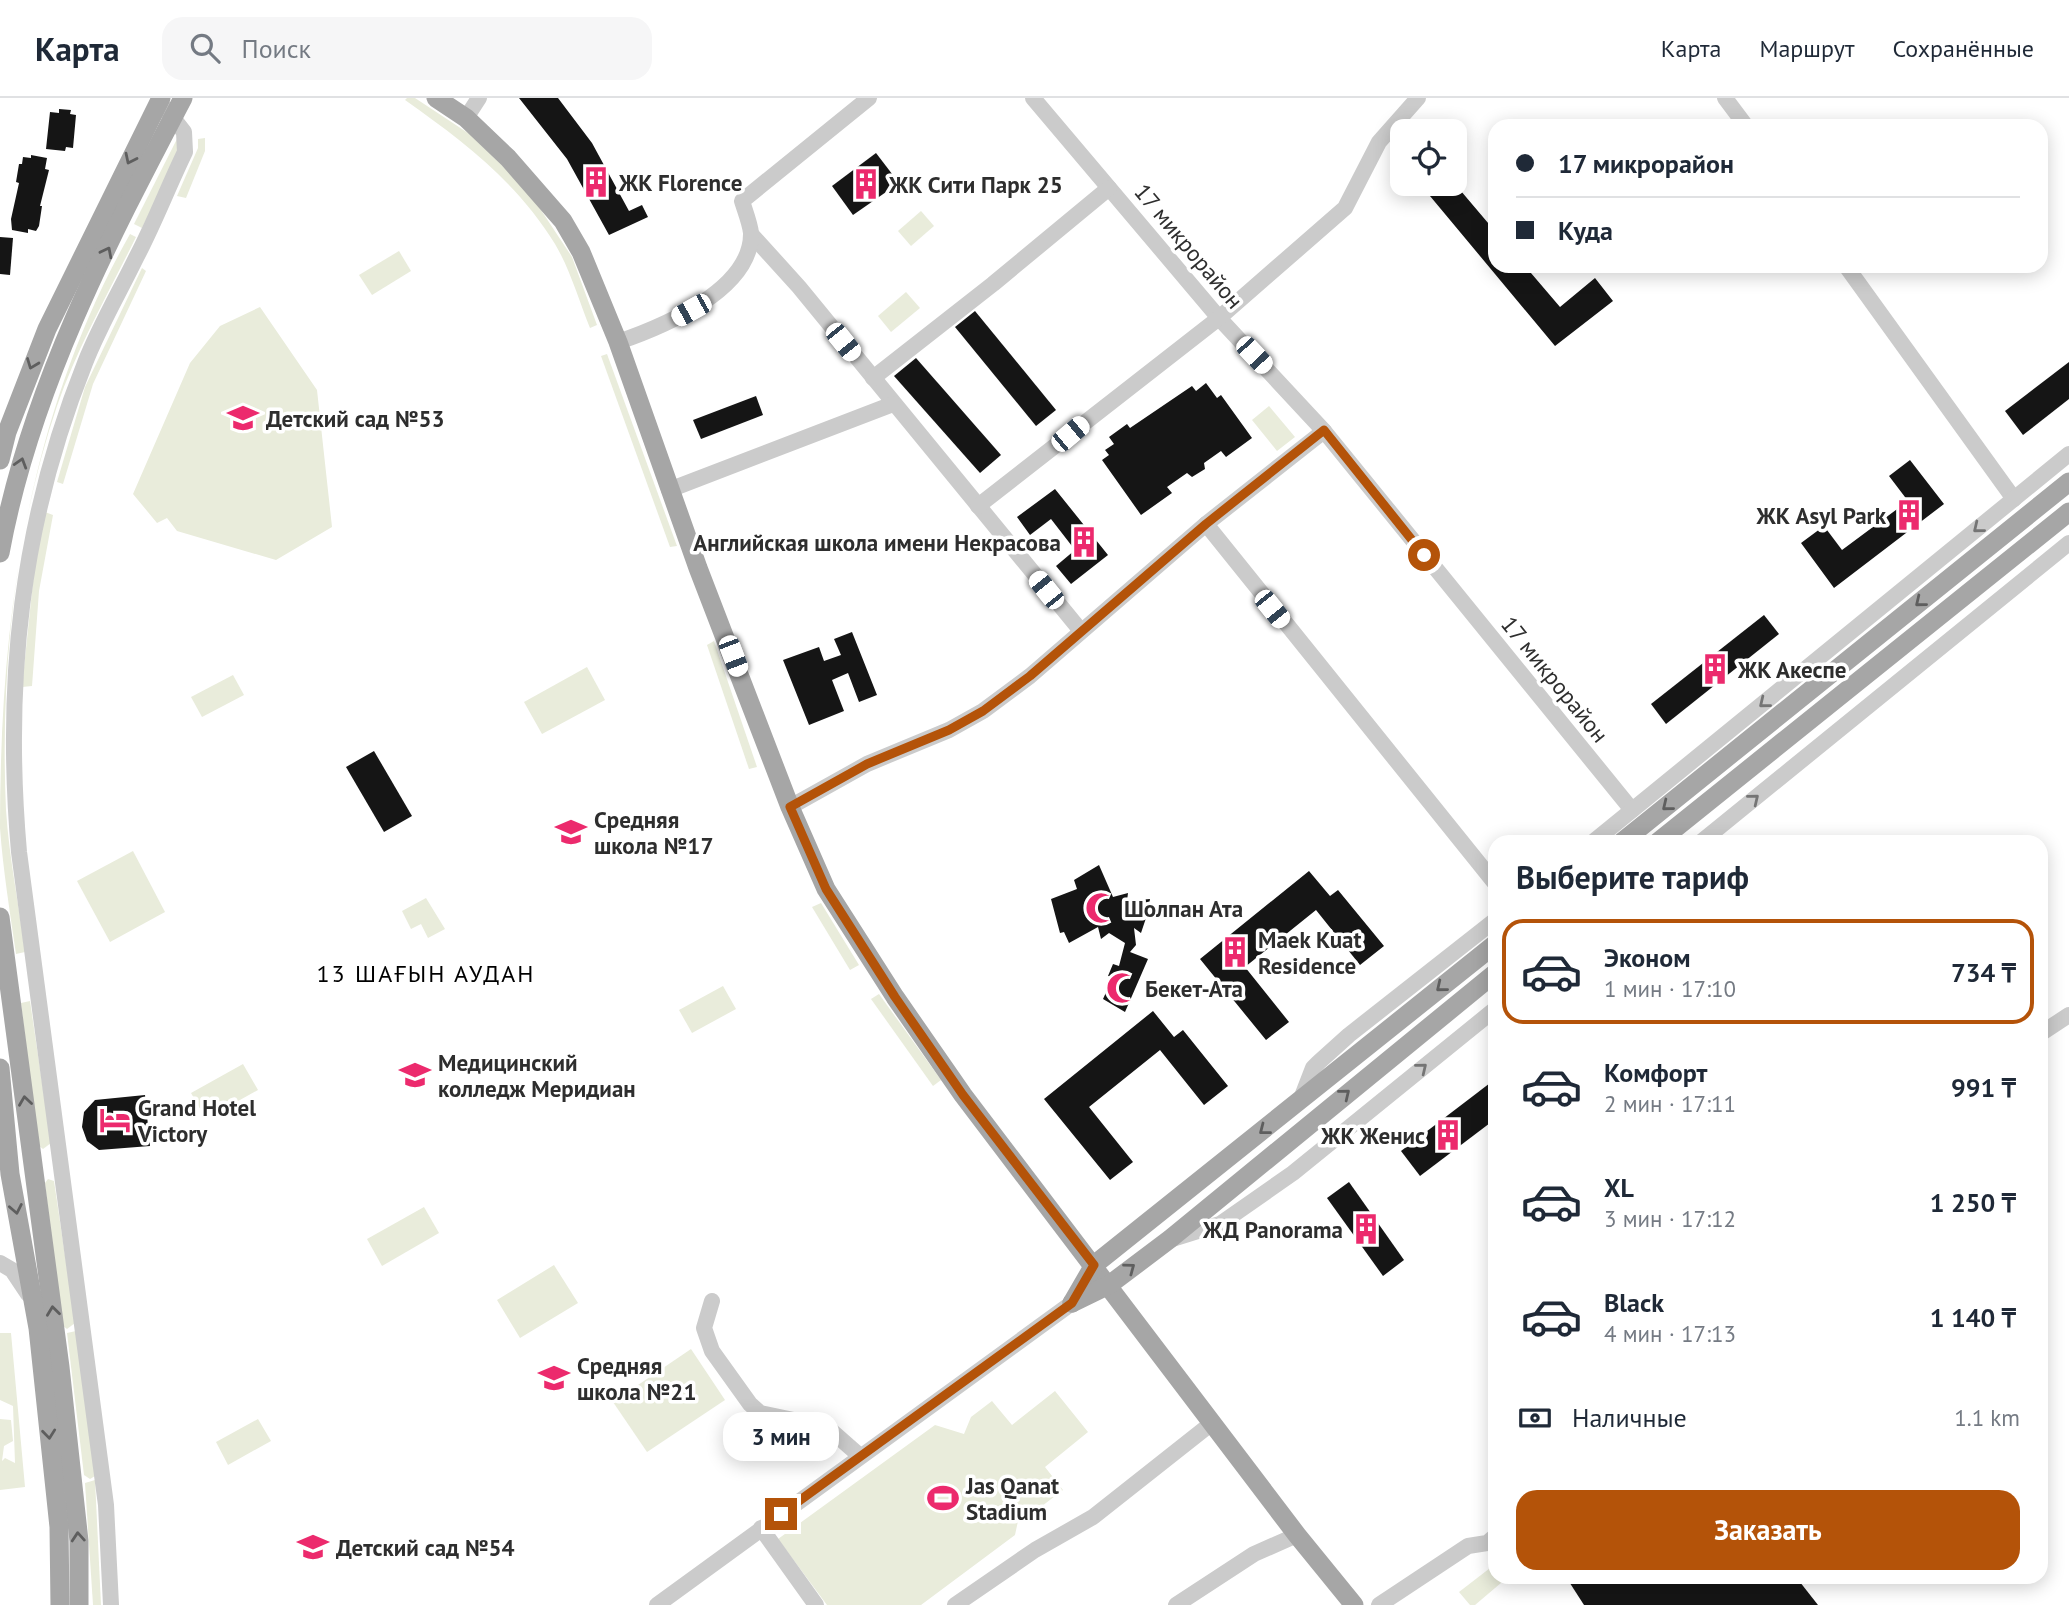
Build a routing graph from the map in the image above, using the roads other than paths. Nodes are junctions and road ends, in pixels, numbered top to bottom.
1 (183, 98) edge
2 (436, 98) edge
3 (478, 98) edge
4 (869, 98) edge
5 (1033, 98) edge
6 (1418, 98) edge
7 (1725, 98) edge
8 (160, 100) edge
9 (174, 116) junction
10 (466, 118) junction
11 (1741, 119) edge
12 (1109, 188) junction
13 (751, 234) junction
14 (1851, 273) edge
15 (1219, 318) junction
16 (618, 342) junction
17 (873, 378) junction
18 (893, 404) junction
19 (1324, 430) junction
20 (2069, 454) edge
21 (0, 460) edge
22 (2069, 482) edge
23 (669, 490) junction
24 (2014, 499) junction
25 (978, 506) junction
26 (2069, 512) edge
27 (1206, 524) junction
28 (2040, 535) junction
29 (2069, 543) edge
30 (0, 553) edge
31 (2056, 554) junction
32 (1081, 631) junction
33 (1701, 778) junction
34 (1716, 796) junction
35 (790, 807) junction
36 (1632, 810) junction
37 (1602, 835) edge
38 (1631, 835) edge
39 (1667, 835) edge
40 (1711, 835) edge
41 (1488, 875) edge
42 (0, 917) edge
43 (1488, 926) edge
44 (1488, 950) edge
45 (1488, 979) edge
46 (1488, 1015) edge
47 (2069, 1015) edge
48 (2048, 1029) edge
49 (0, 1068) edge
50 (1300, 1101) junction
51 (34, 1169) junction
52 (5, 1177) edge
53 (1170, 1239) junction
54 (0, 1263) edge
55 (1094, 1265) junction
56 (1109, 1285) junction
57 (712, 1301) dead end
58 (1072, 1303) junction
59 (34, 1304) junction
60 (1212, 1423) junction
61 (860, 1456) junction
62 (761, 1528) junction
63 (1297, 1535) junction
64 (1488, 1542) edge
65 (60, 1605) edge
66 (79, 1605) edge
67 (111, 1605) edge
68 (657, 1605) edge
69 (817, 1605) edge
70 (955, 1605) edge
71 (1176, 1605) edge
72 (1354, 1605) edge
73 (1379, 1605) edge

1 - 9 main road
2 - 10 main road
3 - 10 street
4 - 13 street
5 - 12 street, 17 микрорайон
6 - 15 street
7 - 11 street
8 - 9 street
8 -> 21 main road
30 -> 9 main road
9 - 67 street
10 - 16 main road
12 - 15 street, 17 микрорайон
12 - 17 street
13 - 16 street
13 - 17 street
14 - 24 street
15 - 19 street, 17 микрорайон
15 - 25 street
16 - 23 main road
17 - 18 street
18 - 23 street
18 - 25 street
19 - 27 street
19 - 36 street, 17 микрорайон
20 - 24 street
22 -> 33 main road
23 - 35 main road
24 -> 36 street
25 - 32 street
26 - 28 main road
27 - 32 street
27 - 41 street
28 - 31 street
28 - 34 main road
29 - 31 street
40 -> 31 street
32 - 35 street
33 - 34 main road
33 -> 38 main road
34 - 39 main road
35 - 55 main road
36 - 37 street
51 -> 42 main road
43 - 50 street
44 -> 50 main road
53 -> 45 main road
53 -> 46 street
47 - 48 street
49 - 52 main road
50 -> 55 main road
51 - 52 street
66 -> 51 main road
52 -> 59 main road
56 -> 53 main road
54 - 59 street
55 - 56 main road
55 - 58 main road
56 - 58 main road
56 - 60 main road
57 - 61 street
58 - 61 street
59 -> 65 main road
60 - 63 main road
60 - 70 street
61 - 62 street
62 - 68 street
62 - 69 street
63 - 71 street
63 - 72 main road
64 - 73 street

